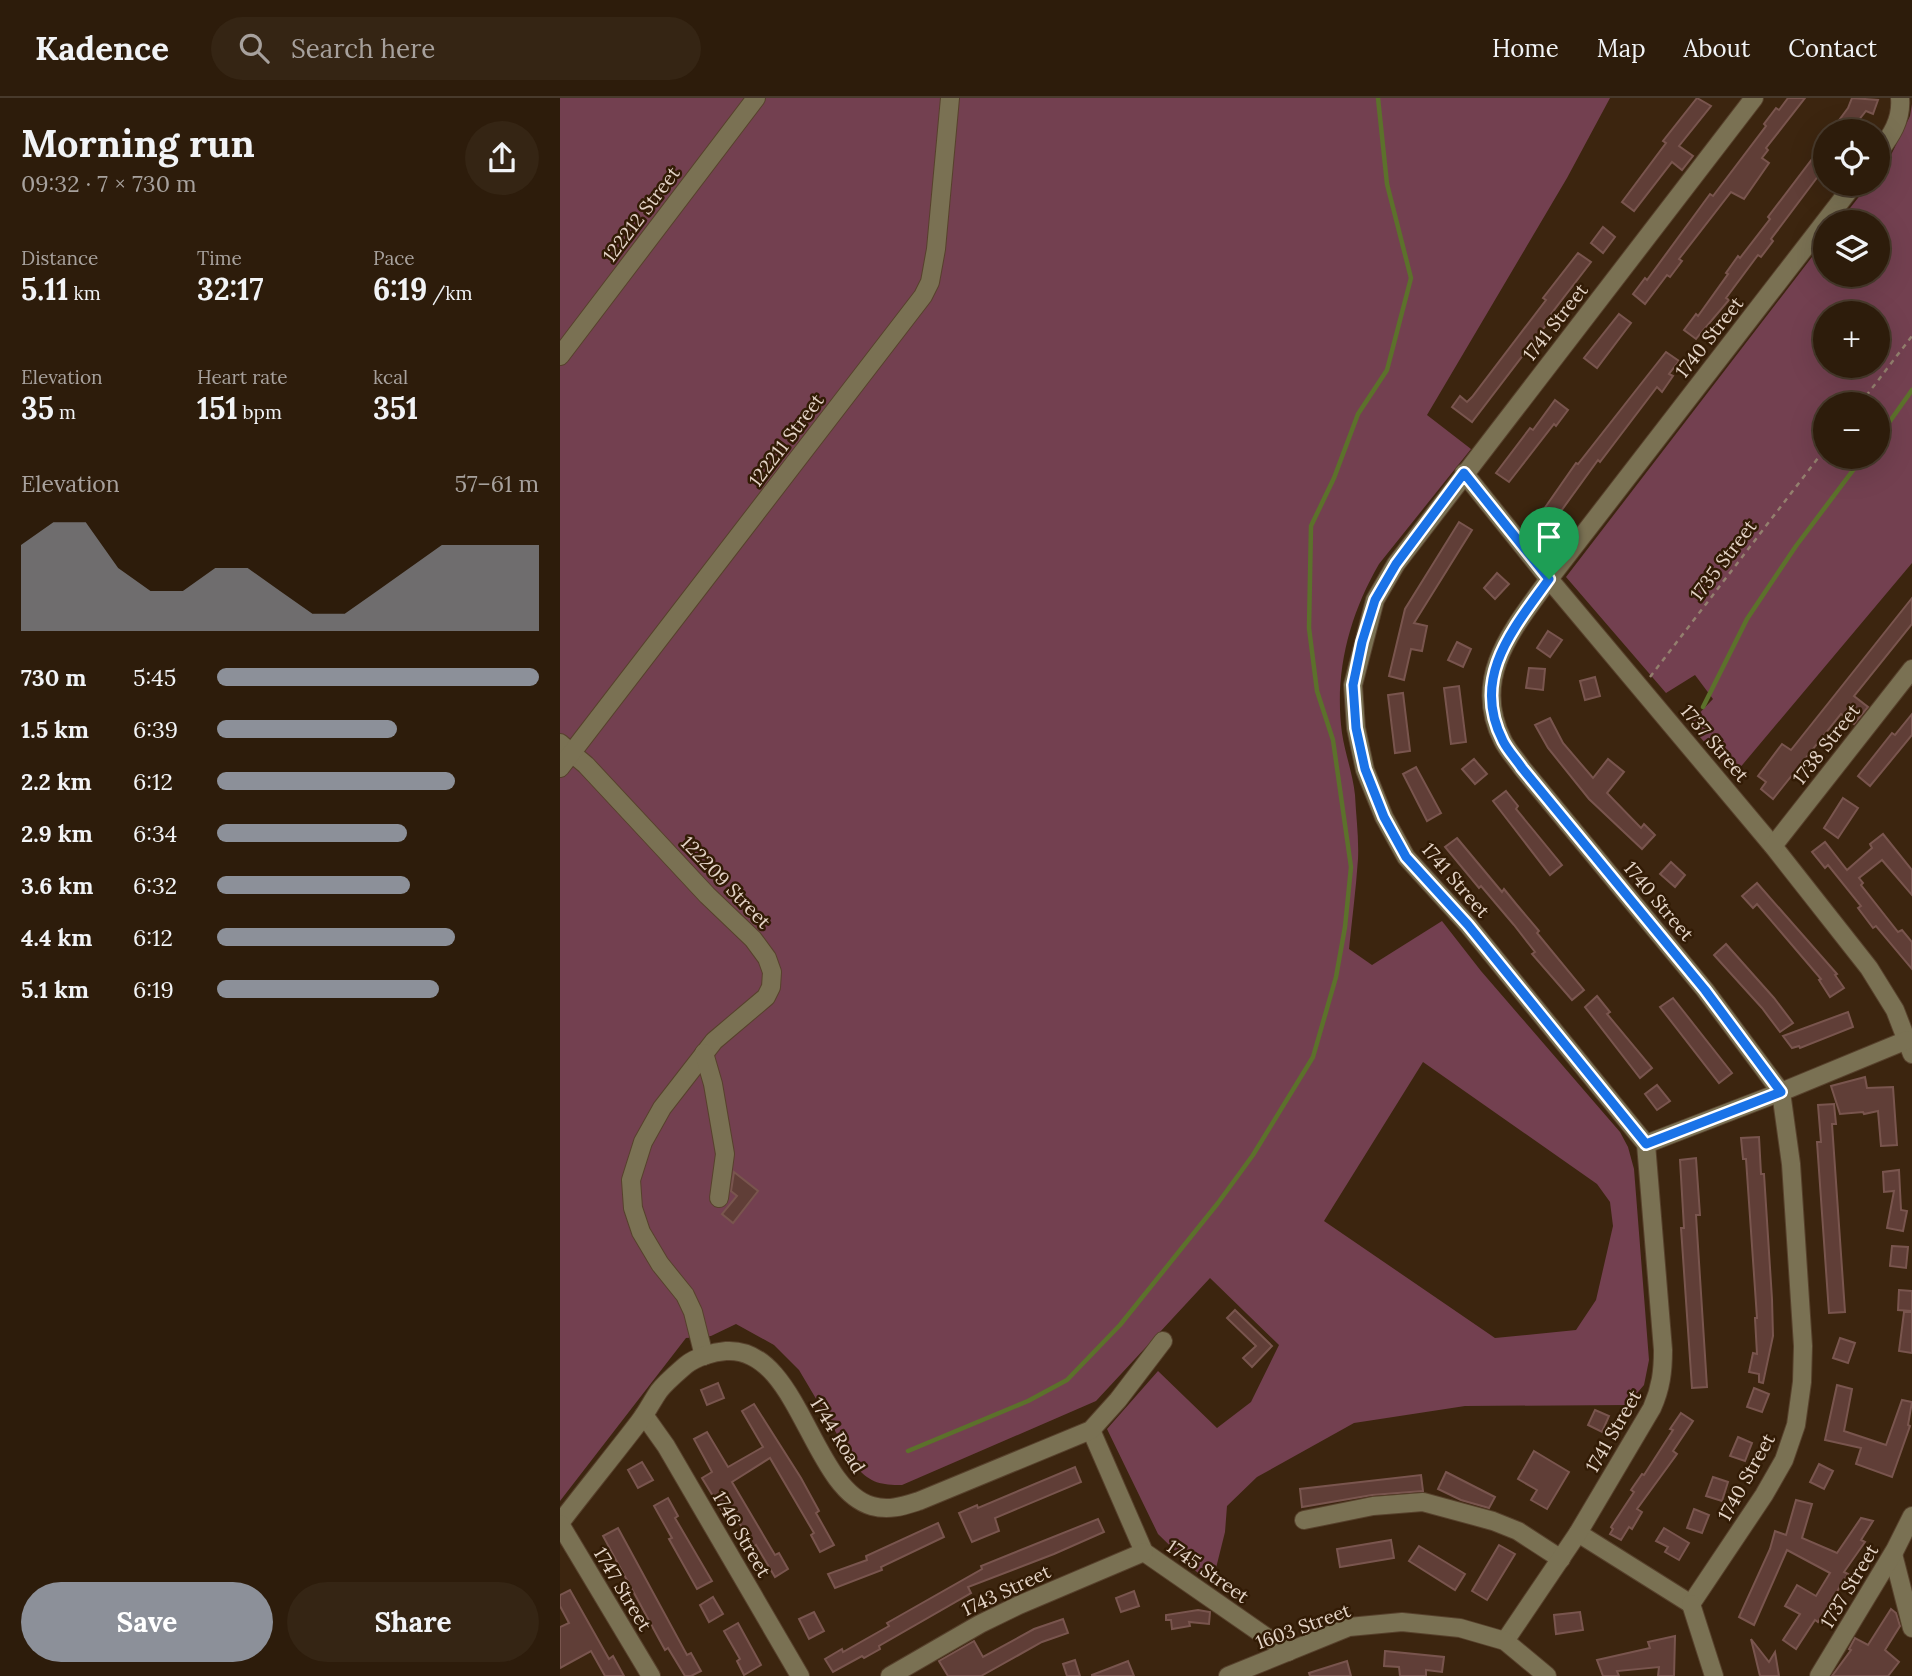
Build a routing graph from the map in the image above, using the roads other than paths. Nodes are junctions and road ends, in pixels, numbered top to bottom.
1 (755, 98) edge
2 (950, 98) edge
3 (1754, 98) edge
4 (1900, 98) edge
5 (1890, 135) edge
6 (1845, 196) edge
7 (560, 356) edge
8 (1464, 473) junction
9 (1549, 579) junction
10 (1912, 669) edge
11 (566, 748) edge
12 (560, 768) edge
13 (1773, 846) junction
14 (1909, 1047) edge
15 (705, 1053) junction
16 (1781, 1092) junction
17 (1646, 1144) junction
18 (719, 1198) dead end
19 (1163, 1341) dead end
20 (704, 1356) junction
21 (644, 1415) junction
22 (1091, 1430) junction
23 (1912, 1516) edge
24 (1304, 1520) dead end
25 (560, 1523) edge
26 (1578, 1533) junction
27 (1144, 1552) junction
28 (1893, 1555) junction
29 (1560, 1559) junction
30 (1691, 1604) junction
31 (1912, 1628) edge
32 (1505, 1641) junction
33 (1288, 1652) junction
34 (651, 1676) edge
35 (800, 1676) edge
36 (890, 1676) edge
37 (1228, 1676) edge
38 (1547, 1676) edge
39 (1714, 1676) edge
40 (1819, 1676) edge

1 - 7 street, 122212 Street
2 - 11 street, 122211 Street
3 - 8 street, 1741 Street
4 - 5 street
6 - 9 street, 1740 Street
8 - 9 street, 1737 Street
8 - 17 street, 1741 Street
9 - 13 street, 1737 Street
9 - 16 street, 1740 Street
10 - 13 street, 1738 Street
11 - 12 street, 122211 Street
11 - 15 street, 122209 Street
13 - 14 street, 1737 Street
14 - 16 street
15 - 18 street
15 - 20 street, 122209 Street
16 - 17 street
16 - 30 street, 1740 Street
17 - 26 street, 1741 Street
19 - 22 street, 1744 Road
20 - 21 street, 1744 Road
20 - 22 street, 1744 Road
21 - 25 street, 1744 Road
21 - 35 street, 1746 Street
22 - 27 street, 1745 Street
23 - 28 street, 1737 Street
24 - 29 street
25 - 34 street, 1747 Street
26 - 29 street, 1741 Street
26 - 30 street
27 - 33 street, 1745 Street
27 - 36 street, 1743 Street
28 - 31 street
28 - 40 street, 1737 Street
29 - 32 street, 1741 Street
30 - 39 street
32 - 33 street, 1603 Street
32 - 38 street, 1603 Street
33 - 37 street, 1603 Street

